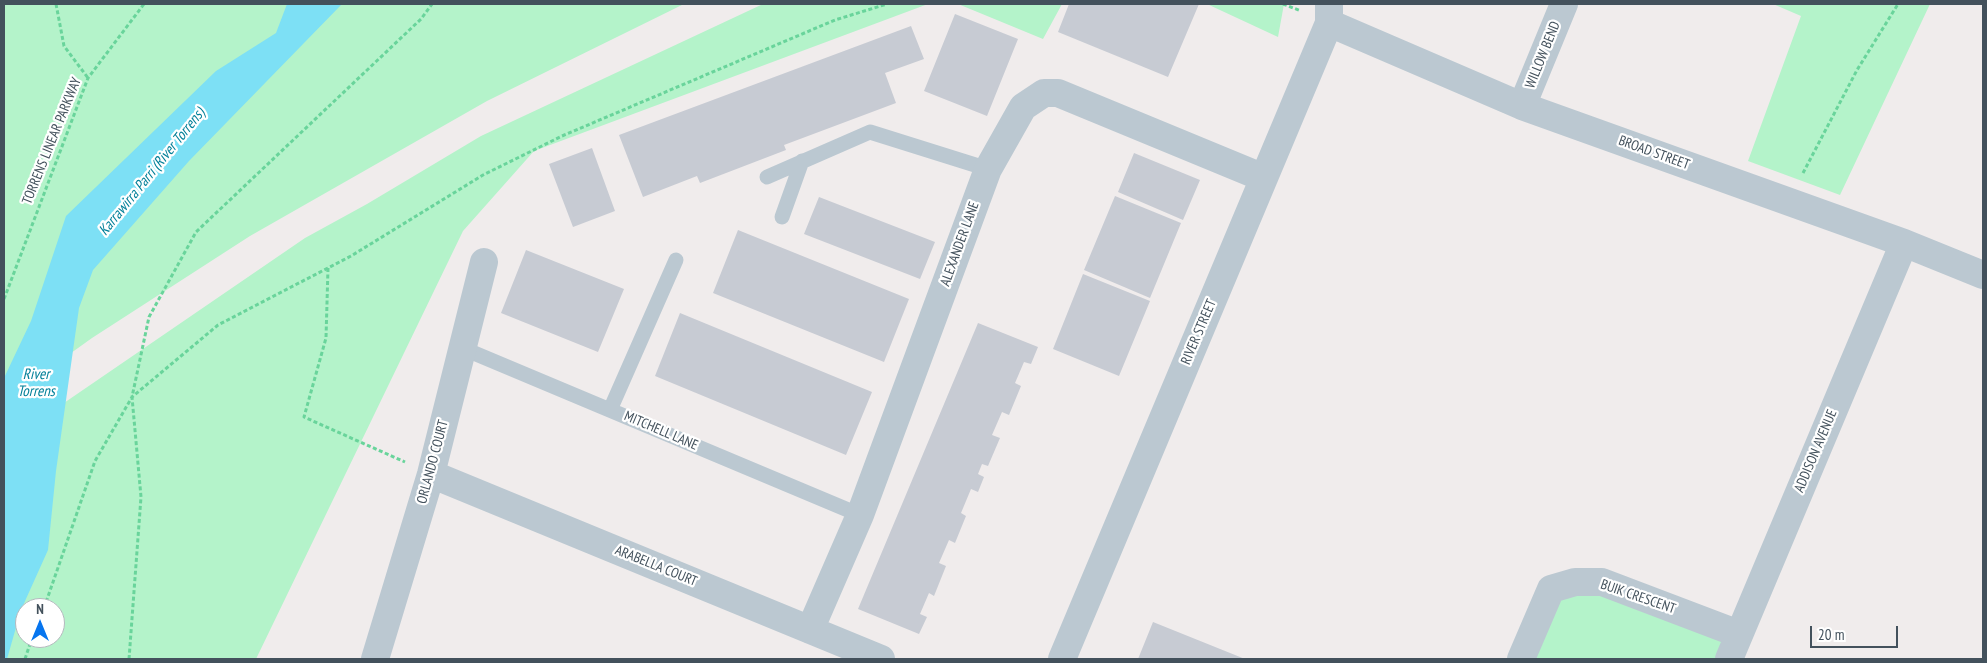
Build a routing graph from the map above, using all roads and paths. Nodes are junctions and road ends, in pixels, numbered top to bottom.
1 (56, 4) edge
2 (144, 4) edge
3 (432, 4) edge
4 (887, 4) edge
5 (1564, 4) edge
6 (1898, 4) edge
7 (1329, 13) edge
8 (88, 78) junction
9 (1522, 106) junction
10 (802, 161) junction
11 (988, 169) junction
12 (1803, 173) dead end
13 (767, 177) dead end
14 (1264, 178) junction
15 (782, 217) dead end
16 (1904, 243) junction
17 (676, 260) dead end
18 (484, 262) dead end
19 (328, 268) junction
20 (1983, 275) edge
21 (4, 299) edge
22 (462, 348) junction
23 (132, 397) junction
24 (610, 410) junction
25 (431, 474) junction
26 (860, 515) junction
27 (47, 598) edge
28 (810, 630) junction
29 (1738, 634) junction
30 (129, 659) edge
31 (375, 659) edge
32 (881, 659) edge
33 (1062, 659) edge
34 (1521, 659) edge
35 (1729, 659) edge

1 - 8 path
2 - 8 path, TORRENS LINEAR PARKWAY
3 - 23 path
4 - 19 path
5 - 9 street, WILLOW BEND
6 - 12 path
7 - 9 street, BROAD STREET
7 - 14 street, RIVER STREET
8 - 21 path, TORRENS LINEAR PARKWAY
9 - 16 street, BROAD STREET
10 - 11 lane
10 - 13 lane
10 - 15 lane
11 - 14 street, ALEXANDER LANE
11 - 26 street, ALEXANDER LANE
14 - 33 street, RIVER STREET
16 - 20 street, BROAD STREET
16 - 29 street, ADDISON AVENUE
17 - 24 lane
18 - 22 street, ORLANDO COURT
19 - 23 path
19 - 25 path
22 - 24 lane, MITCHELL LANE
22 - 25 street, ORLANDO COURT
23 - 27 path
23 - 30 path
24 - 26 lane, MITCHELL LANE
25 - 28 street, ARABELLA COURT
25 - 31 street, ORLANDO COURT
26 - 28 street, ALEXANDER LANE
28 - 32 street, ARABELLA COURT
29 - 34 street, BUIK CRESCENT
29 - 35 street, ADDISON AVENUE

